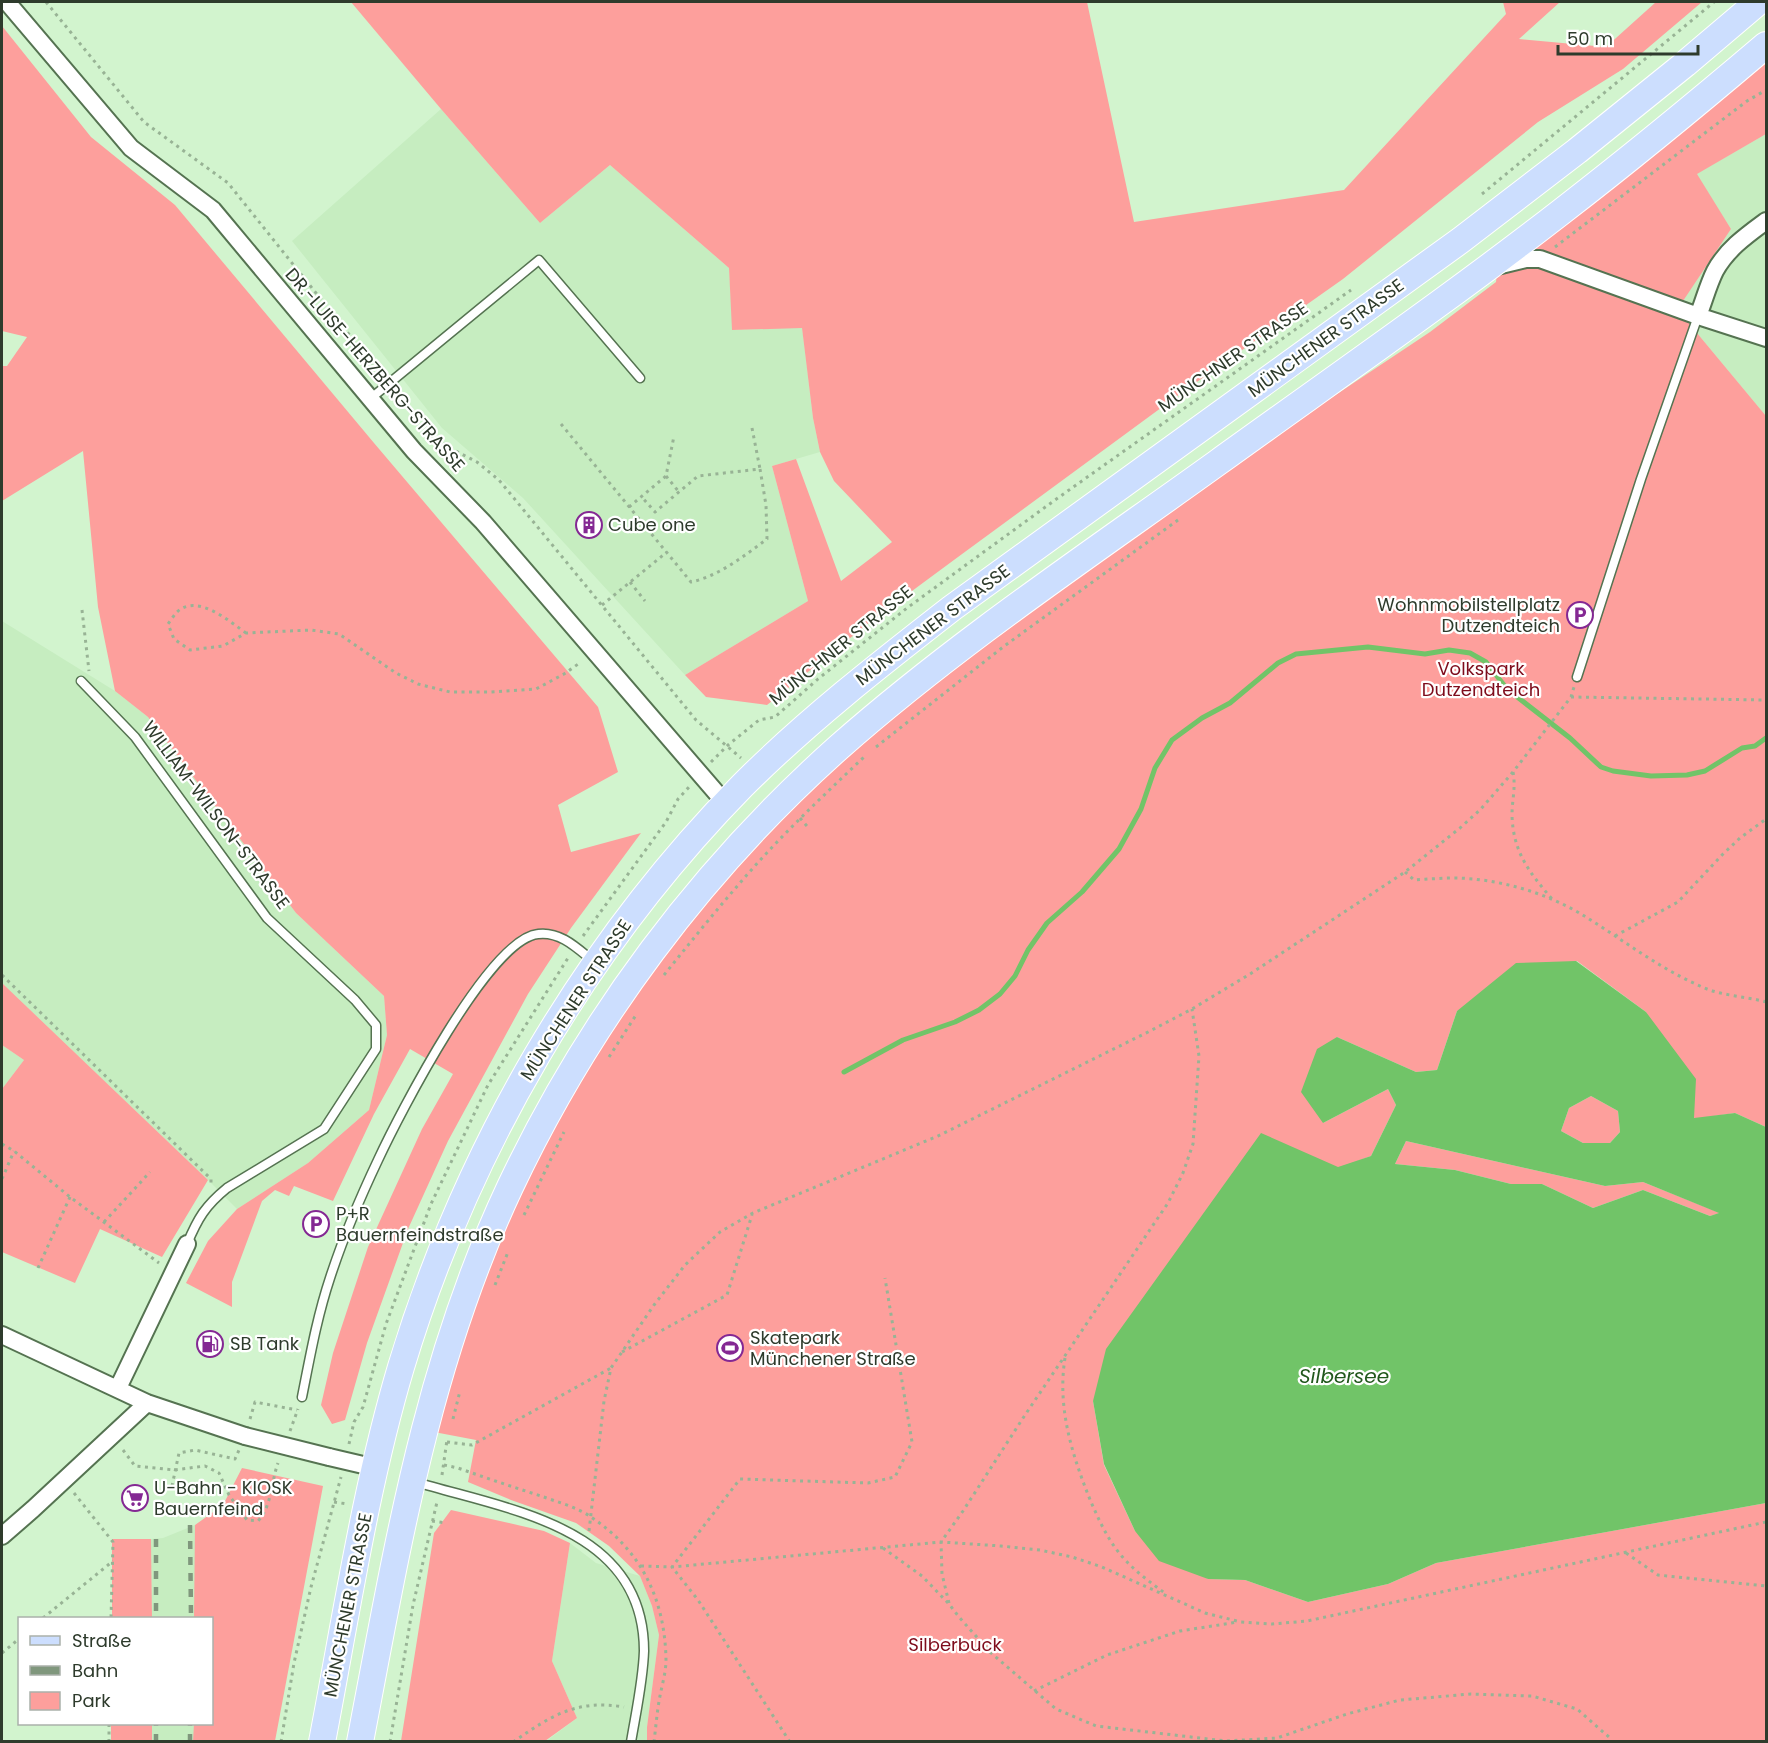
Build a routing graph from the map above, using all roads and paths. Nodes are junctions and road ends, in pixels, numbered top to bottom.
1 (7, 2) edge
2 (1714, 2) edge
3 (1758, 2) edge
4 (1767, 45) edge
5 (1767, 90) edge
6 (1478, 198) dead end
7 (1767, 221) edge
8 (1540, 259) junction
9 (1486, 269) junction
10 (1355, 287) dead end
11 (1698, 316) junction
12 (1767, 338) edge
13 (640, 378) dead end
14 (370, 399) junction
15 (561, 424) dead end
16 (752, 428) dead end
17 (674, 436) dead end
18 (760, 469) junction
19 (666, 476) junction
20 (679, 492) junction
21 (641, 496) junction
22 (628, 507) junction
23 (1181, 518) dead end
24 (667, 552) junction
25 (630, 582) junction
26 (645, 601) dead end
27 (602, 605) dead end
28 (82, 610) dead end
29 (246, 633) junction
30 (86, 646) dead end
31 (564, 674) dead end
32 (1577, 677) joint
33 (81, 681) dead end
34 (1570, 698) junction
35 (1766, 700) edge
36 (1513, 772) junction
37 (700, 774) junction
38 (678, 799) dead end
39 (726, 804) junction
40 (800, 819) junction
41 (1767, 819) edge
42 (807, 825) dead end
43 (749, 835) junction
44 (1405, 872) junction
45 (1554, 901) junction
46 (1614, 936) junction
47 (596, 963) junction
48 (2, 975) edge
49 (657, 984) dead end
50 (1767, 1002) edge
51 (1192, 1008) junction
52 (638, 1012) dead end
53 (608, 1059) dead end
54 (567, 1127) dead end
55 (2, 1144) edge
56 (14, 1151) junction
57 (150, 1172) dead end
58 (2, 1179) edge
59 (70, 1197) junction
60 (213, 1199) junction
61 (753, 1213) junction
62 (521, 1220) dead end
63 (104, 1222) junction
64 (187, 1244) joint
65 (508, 1252) dead end
66 (38, 1268) dead end
67 (172, 1273) junction
68 (885, 1278) dead end
69 (495, 1286) dead end
70 (426, 1290) junction
71 (457, 1318) junction
72 (2, 1335) edge
73 (620, 1353) junction
74 (1065, 1355) junction
75 (611, 1368) junction
76 (462, 1386) dead end
77 (118, 1388) junction
78 (302, 1397) joint
79 (255, 1402) dead end
80 (147, 1403) junction
81 (298, 1410) junction
82 (452, 1419) dead end
83 (449, 1431) dead end
84 (290, 1432) dead end
85 (244, 1436) junction
86 (112, 1437) junction
87 (282, 1453) dead end
88 (376, 1468) junction
89 (174, 1470) junction
90 (411, 1480) junction
91 (64, 1481) junction
92 (172, 1486) dead end
93 (334, 1502) dead end
94 (1767, 1522) edge
95 (446, 1523) dead end
96 (2, 1536) edge
97 (941, 1542) junction
98 (588, 1543) junction
99 (882, 1547) junction
100 (1625, 1552) junction
101 (113, 1561) junction
102 (641, 1566) dead end
103 (672, 1567) junction
104 (1767, 1586) edge
105 (1169, 1596) junction
106 (949, 1604) junction
107 (44, 1617) edge
108 (111, 1617) edge
109 (1241, 1622) junction
110 (18, 1640) edge
111 (2, 1653) edge
112 (1034, 1691) junction
113 (637, 1709) junction
114 (109, 1725) edge
115 (390, 1740) edge
116 (109, 1742) edge
117 (281, 1742) edge
118 (322, 1742) edge
119 (360, 1742) edge
120 (513, 1742) edge
121 (631, 1742) edge
122 (790, 1742) edge
123 (1611, 1742) edge

1 - 14 street, DR.-LUISE-HERZBERG-STRASSE
2 - 6 path
3 - 39 main road, MÜNCHENER STRASSE
4 - 9 main road, MÜNCHENER STRASSE
5 - 8 path
7 - 11 street
8 - 9 street
8 - 11 street
9 - 43 main road, MÜNCHENER STRASSE
10 - 37 path, MÜNCHNER STRASSE
11 - 12 street
11 - 32 lane
13 - 14 lane
14 - 37 street, DR.-LUISE-HERZBERG-STRASSE
15 - 22 path
16 - 18 path
17 - 19 path
18 - 20 path
18 - 24 path
19 - 20 path
19 - 21 path
20 - 21 path
21 - 22 path
22 - 24 path
23 - 40 path
24 - 25 path
25 - 26 path
25 - 27 path
28 - 30 path
29 - 29 path
29 - 31 path
32 - 34 path
33 - 60 lane, WILLIAM-WILSON-STRASSE
34 - 35 path
34 - 36 path
36 - 44 path
36 - 45 path
37 - 38 path, MÜNCHNER STRASSE
37 - 39 street, DR.-LUISE-HERZBERG-STRASSE
39 - 43 main road
39 - 47 main road, MÜNCHENER STRASSE
40 - 42 path
40 - 49 path
41 - 46 path
43 - 71 main road, MÜNCHENER STRASSE
44 - 45 path
44 - 51 path
45 - 46 path
46 - 50 path
47 - 70 main road, MÜNCHENER STRASSE
47 - 78 lane
48 - 60 path
51 - 61 path
51 - 74 path
52 - 53 path
54 - 62 path
55 - 56 path
56 - 58 path
56 - 59 path
57 - 63 path
59 - 63 path
59 - 66 path
60 - 64 lane, WILLIAM-WILSON-STRASSE
61 - 73 path
61 - 73 path
63 - 67 path
64 - 67 street, WILLIAM-WILSON-STRASSE
65 - 69 path
67 - 77 street, WILLIAM-WILSON-STRASSE
68 - 103 path
70 - 71 main road
70 - 88 main road, MÜNCHENER STRASSE
71 - 90 main road, MÜNCHENER STRASSE
72 - 77 street
73 - 75 path
74 - 97 path
74 - 105 path
75 - 83 path
75 - 98 path
76 - 82 path
77 - 80 street
78 - 81 path
79 - 81 path
80 - 85 street
80 - 86 street
81 - 84 path
85 - 88 street, bridge
85 - 89 path
86 - 89 path
86 - 91 street
87 - 89 path
88 - 90 main road
88 - 118 main road, MÜNCHENER STRASSE
89 - 92 path
90 - 98 lane
90 - 119 main road, MÜNCHENER STRASSE
91 - 96 street
91 - 101 path
93 - 117 path
94 - 100 path
95 - 115 path
97 - 99 path
97 - 105 path
97 - 106 path
98 - 113 lane
99 - 103 path
99 - 106 path
100 - 104 path
100 - 109 path
101 - 107 path
101 - 108 path
102 - 103 path
103 - 122 path
105 - 109 path
106 - 112 path
109 - 112 path
110 - 111 path
112 - 123 path
113 - 120 path
113 - 121 lane
114 - 116 path

